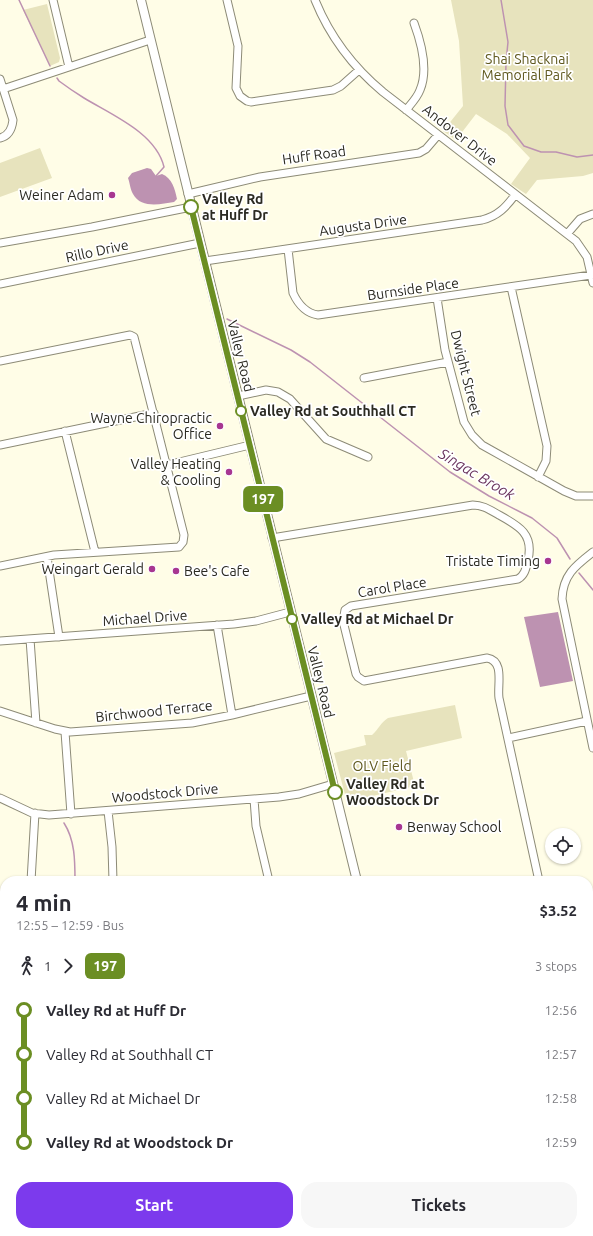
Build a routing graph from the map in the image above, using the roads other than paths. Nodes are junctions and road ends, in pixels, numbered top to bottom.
1 (53, 0) edge
2 (140, 0) edge
3 (227, 0) edge
4 (315, 0) edge
5 (414, 23) dead end
6 (150, 40) junction
7 (69, 67) junction
8 (359, 70) junction
9 (0, 79) edge
10 (3, 89) junction
11 (406, 110) junction
12 (438, 135) junction
13 (0, 138) edge
14 (188, 194) junction
15 (515, 195) junction
16 (191, 207) junction
17 (593, 214) edge
18 (567, 234) junction
19 (0, 243) edge
20 (200, 243) junction
21 (288, 249) junction
22 (205, 261) junction
23 (591, 275) junction
24 (593, 283) edge
25 (0, 284) edge
26 (511, 287) junction
27 (437, 298) junction
28 (0, 361) edge
29 (448, 362) junction
30 (364, 378) dead end
31 (238, 396) junction
32 (154, 413) junction
33 (65, 431) junction
34 (0, 445) edge
35 (250, 445) junction
36 (368, 457) dead end
37 (167, 465) junction
38 (538, 476) junction
39 (593, 496) edge
40 (272, 538) junction
41 (95, 552) junction
42 (593, 552) edge
43 (47, 557) junction
44 (0, 566) edge
45 (290, 612) junction
46 (217, 625) junction
47 (59, 637) junction
48 (30, 639) junction
49 (0, 641) edge
50 (311, 696) junction
51 (0, 711) edge
52 (232, 715) junction
53 (588, 721) junction
54 (36, 723) junction
55 (65, 732) junction
56 (508, 738) junction
57 (593, 748) edge
58 (333, 784) junction
59 (0, 798) edge
60 (254, 799) junction
61 (108, 811) junction
62 (35, 813) junction
63 (71, 814) junction
64 (31, 876) edge
65 (113, 876) edge
66 (268, 876) edge
67 (356, 876) edge
68 (538, 876) edge

1 - 7 street
2 - 6 main road, Valley Road
3 - 8 street
4 - 8 street, Andover Drive
5 - 11 street
6 - 7 street
6 - 14 main road, Valley Road
7 - 10 street
8 - 11 street, Andover Drive
9 - 10 street
10 - 13 street
11 - 12 street, Andover Drive
12 - 14 street, Huff Road
12 - 15 street, Andover Drive
14 - 16 main road, Valley Road
15 - 18 street, Andover Drive
15 - 21 street, Augusta Drive
16 - 19 street
16 - 20 main road, Valley Road
17 - 18 street
18 - 23 street, Andover Drive
20 - 22 main road, Valley Road
20 - 25 street, Rillo Drive
21 - 22 street, Augusta Drive
21 - 27 street, Burnside Place
22 - 31 main road, Valley Road
23 - 24 street, Andover Drive
23 - 26 street, Burnside Place
26 - 27 street, Burnside Place
26 - 38 street
27 - 29 street, Dwight Street
28 - 32 street
29 - 30 street
29 - 38 street, Dwight Street
31 - 35 main road, Valley Road
31 - 36 street
32 - 33 street
32 - 37 street
33 - 34 street
33 - 41 street
35 - 37 street
35 - 40 main road, Valley Road
37 - 41 street
38 - 39 street, Dwight Street
40 - 45 main road, Valley Road
40 - 56 street, Carol Place
41 - 43 street
42 - 53 street
43 - 44 street
43 - 47 street
45 - 46 street, Michael Drive
45 - 50 main road, Valley Road
46 - 47 street, Michael Drive
46 - 52 street
47 - 48 street, Michael Drive
48 - 49 street, Michael Drive
48 - 54 street
50 - 52 street, Birchwood Terrace
50 - 58 main road, Valley Road
51 - 54 street, Birchwood Terrace
52 - 55 street, Birchwood Terrace
53 - 56 street
53 - 57 street
54 - 55 street, Birchwood Terrace
55 - 63 street
56 - 68 street, Carol Place
58 - 60 street, Woodstock Drive
58 - 67 main road, Valley Road
59 - 62 street, Woodstock Drive
60 - 61 street, Woodstock Drive
60 - 66 street
61 - 63 street, Woodstock Drive
61 - 65 street
62 - 63 street, Woodstock Drive
62 - 64 street

